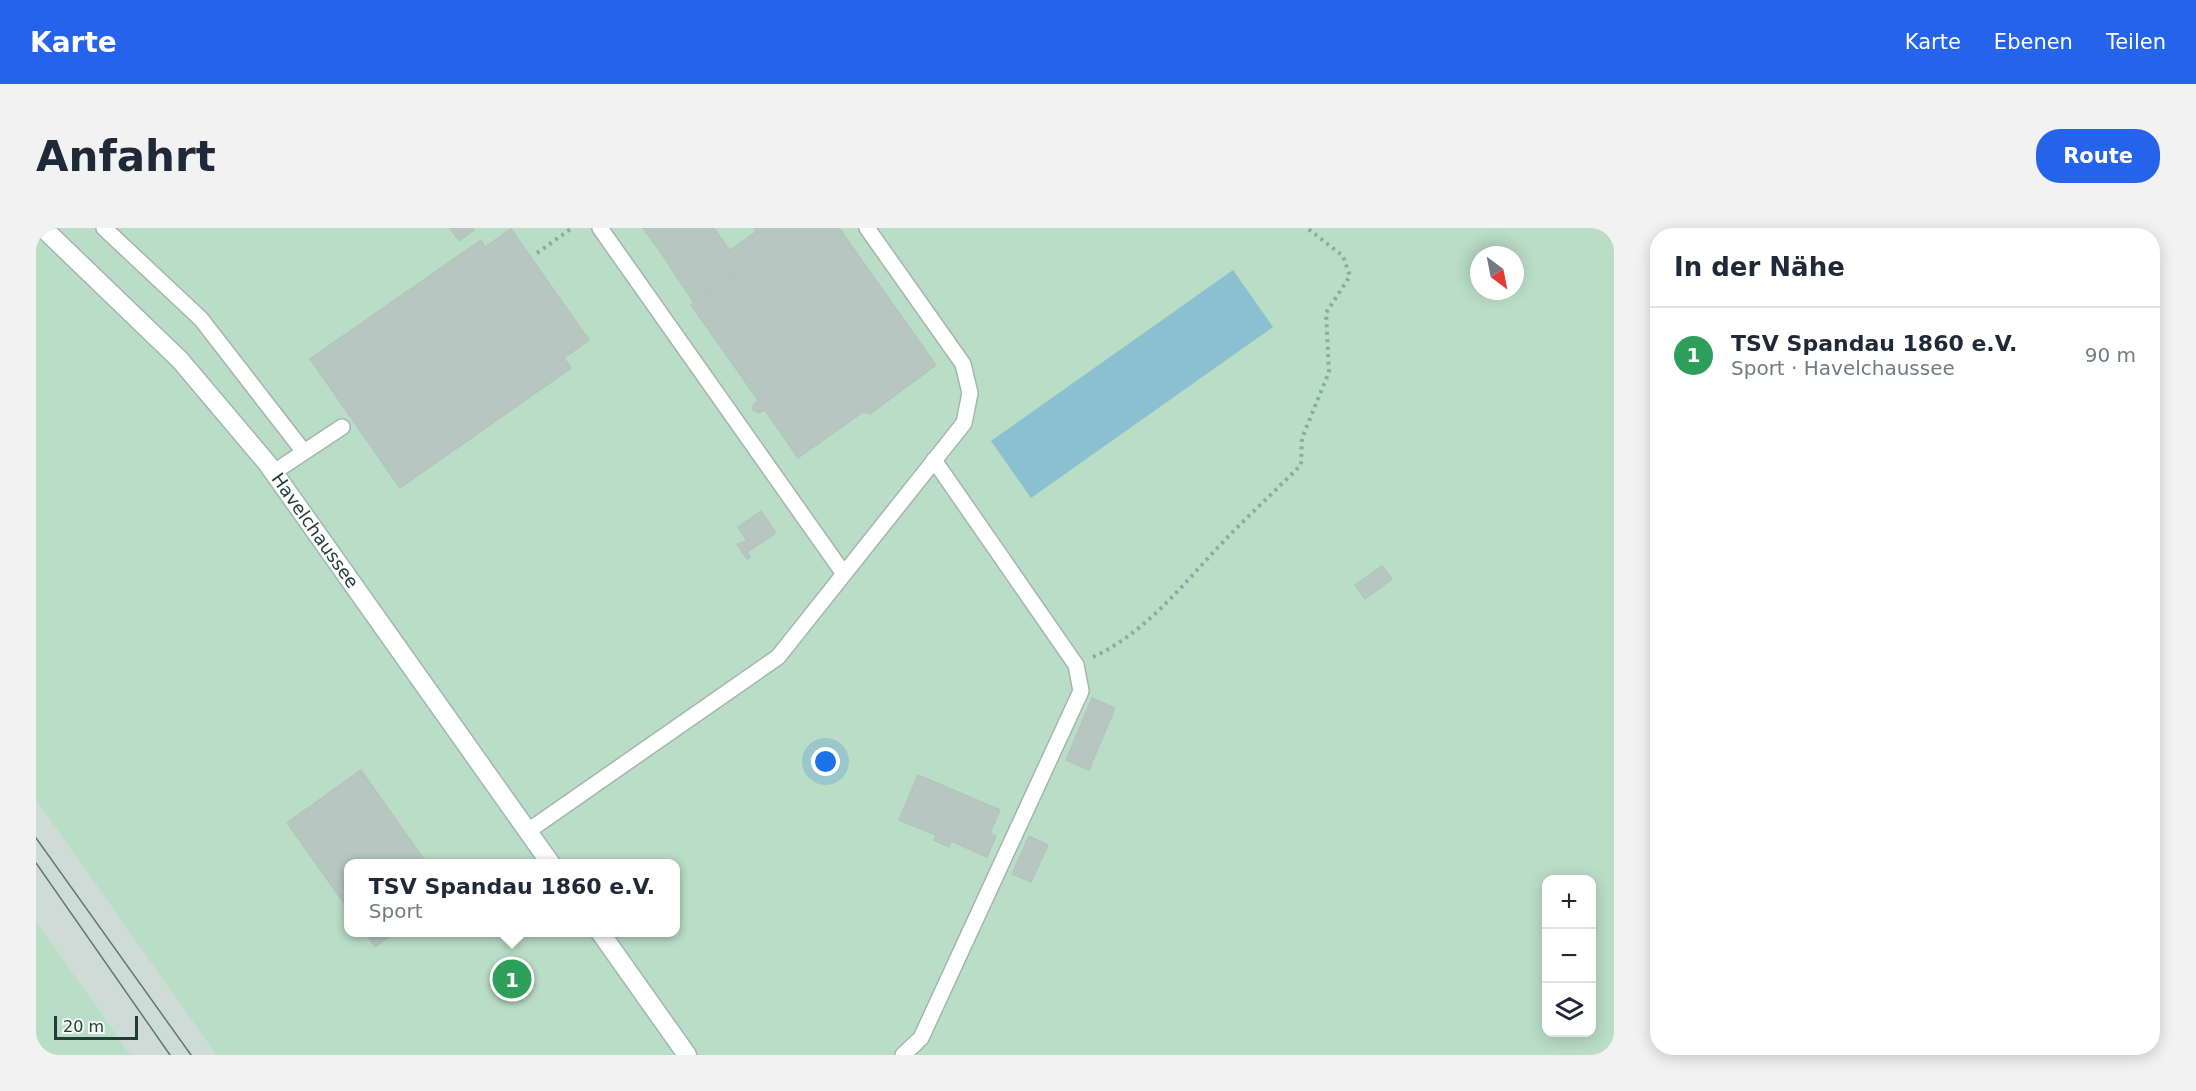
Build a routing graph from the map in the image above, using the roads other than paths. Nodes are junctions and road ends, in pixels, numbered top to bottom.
1 (43, 228) edge
2 (104, 228) edge
3 (600, 228) edge
4 (867, 228) edge
5 (342, 427) dead end
6 (304, 452) junction
7 (934, 460) junction
8 (274, 472) junction
9 (844, 574) junction
10 (528, 831) junction
11 (548, 859) edge
12 (603, 937) edge
13 (687, 1055) edge
14 (903, 1055) edge

1 - 8 street, Havelchaussee
2 - 6 lane
3 - 9 lane
4 - 7 lane
5 - 6 lane
6 - 8 lane
7 - 9 lane
7 - 14 lane
8 - 10 street, Havelchaussee
9 - 10 lane
10 - 11 street, Havelchaussee
12 - 13 street

